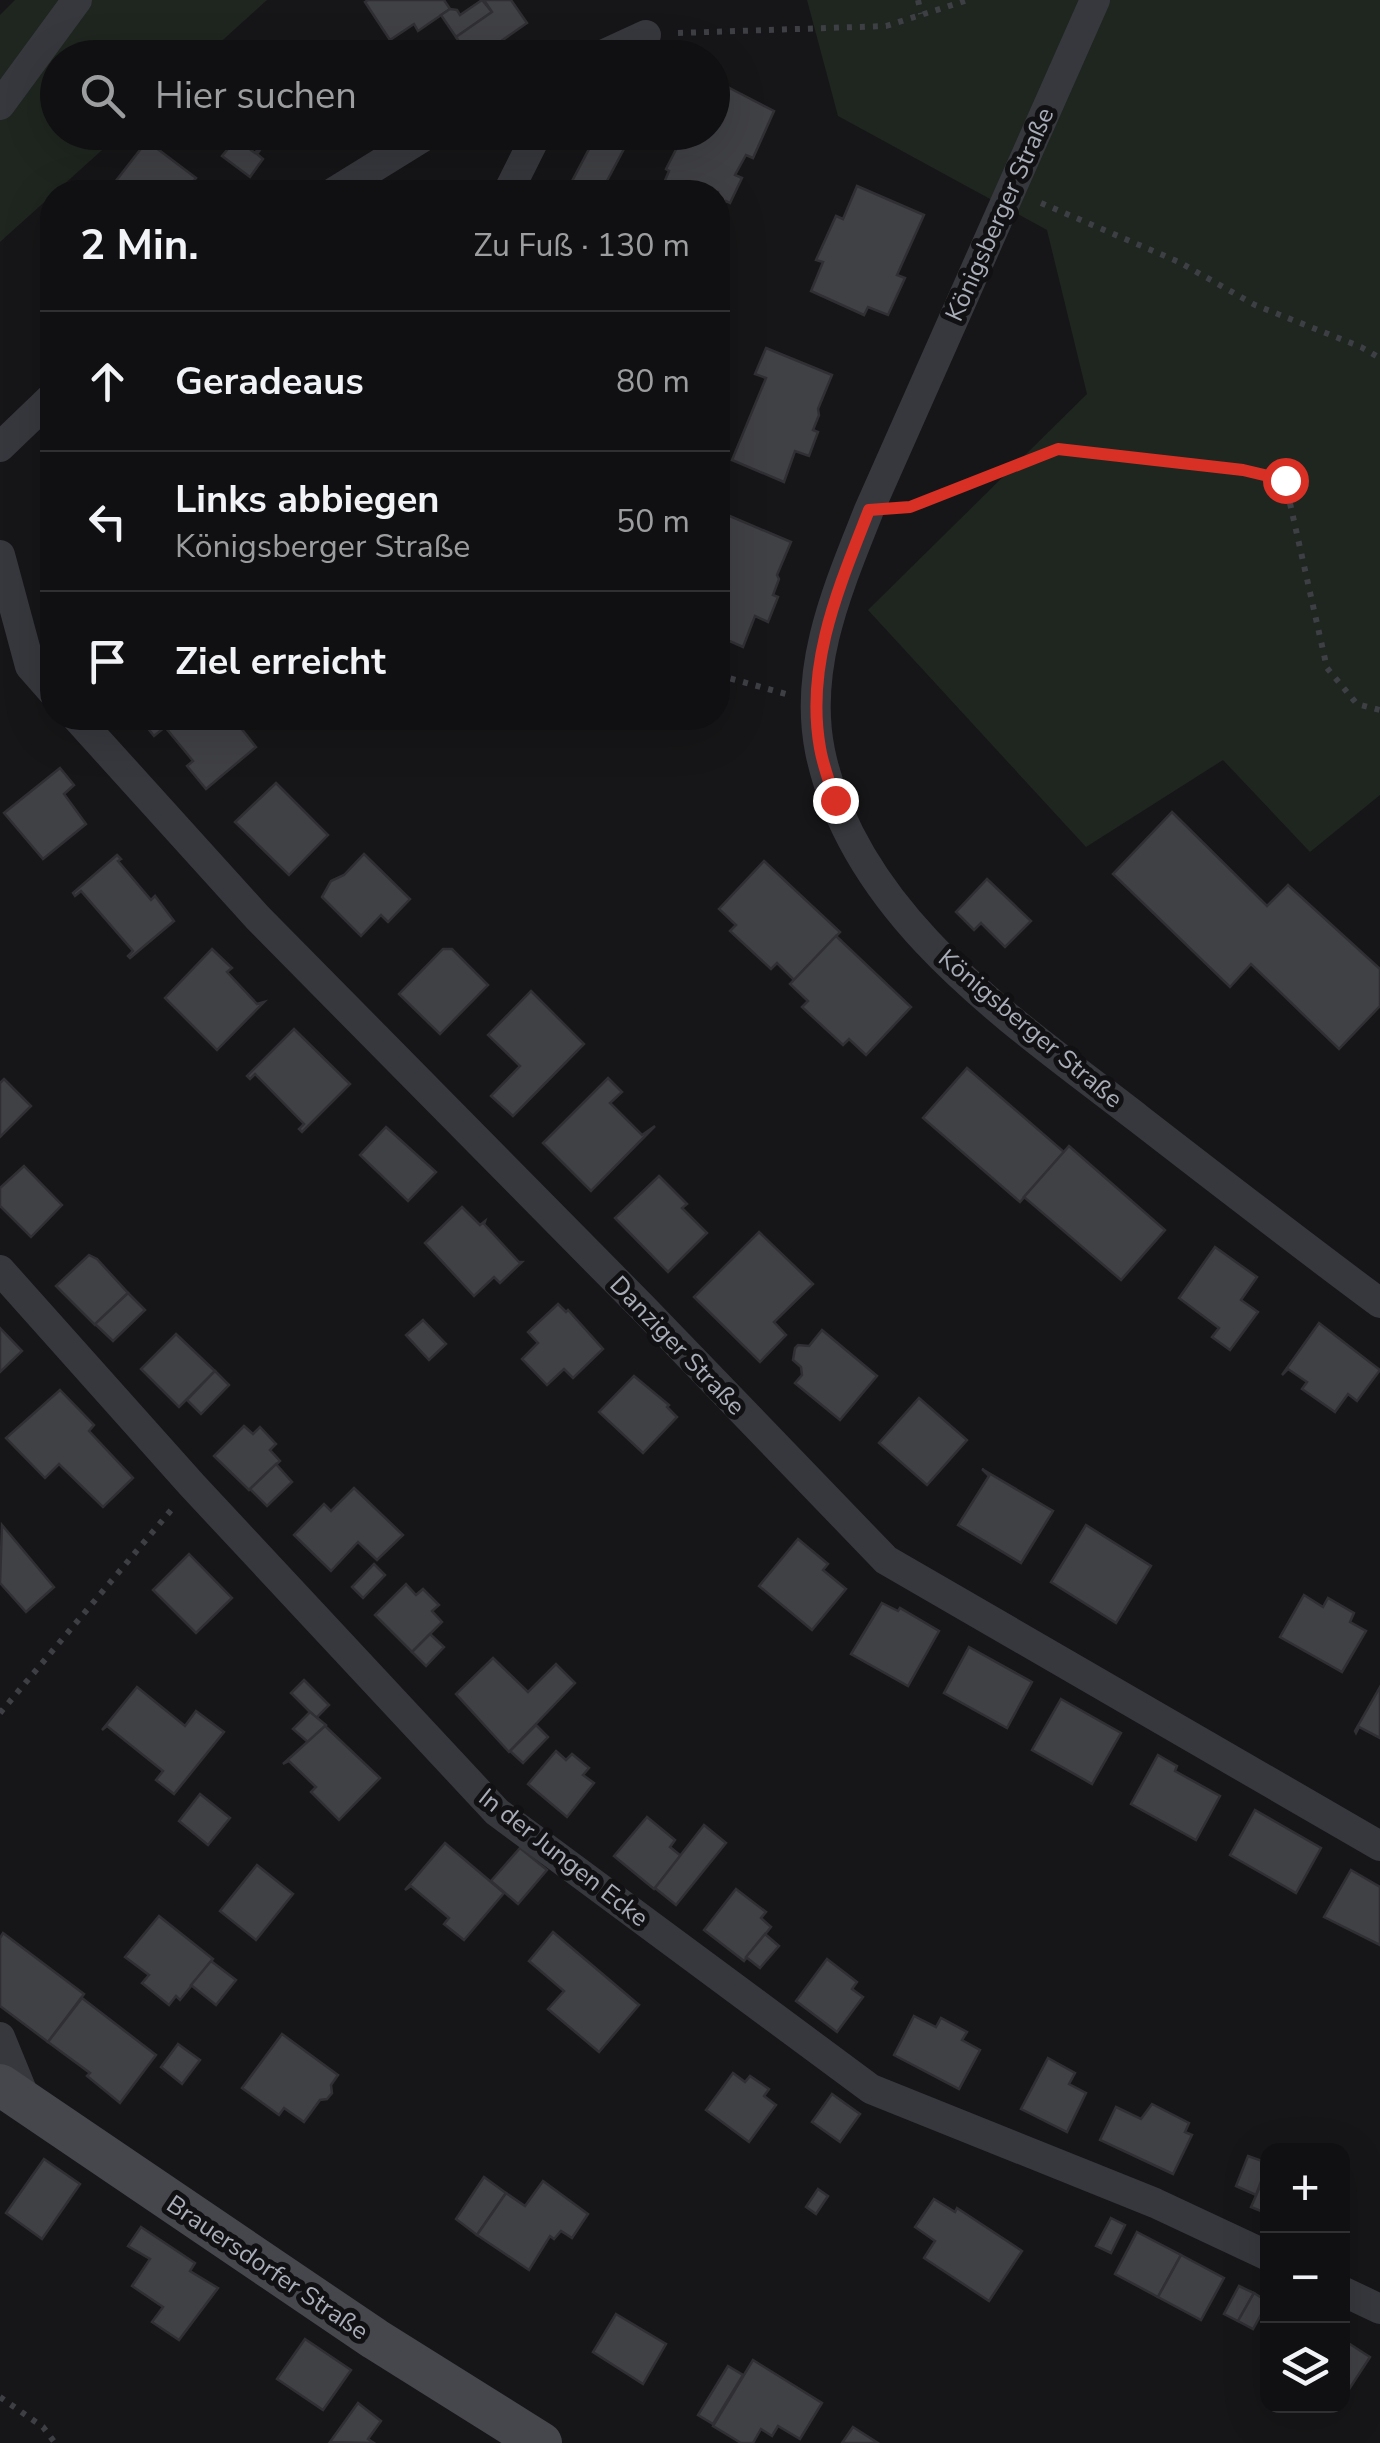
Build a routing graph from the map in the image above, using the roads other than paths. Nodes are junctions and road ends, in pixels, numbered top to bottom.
1 (77, 0) edge
2 (1095, 0) edge
3 (646, 35) road end
4 (48, 40) edge
5 (635, 40) edge
6 (40, 50) edge
7 (0, 105) edge
8 (402, 150) edge
9 (529, 150) edge
10 (353, 180) edge
11 (514, 180) edge
12 (40, 409) edge
13 (0, 447) edge
14 (0, 555) edge
15 (40, 677) edge
16 (88, 730) edge
17 (0, 1270) edge
18 (1380, 1302) edge
19 (1380, 1846) edge
20 (0, 2037) edge
21 (14, 2094) edge
22 (1260, 2252) edge
23 (1350, 2295) edge
24 (1380, 2309) edge
25 (540, 2443) edge

1 - 4 street
2 - 18 street, Königsberger Straße
3 - 5 street
6 - 7 street
8 - 10 street
9 - 11 street
12 - 13 street
14 - 15 street
16 - 19 street, Danziger Straße
17 - 22 street, In der Jungen Ecke
20 - 21 street
21 - 25 street, Brauersdorfer Straße
23 - 24 street

